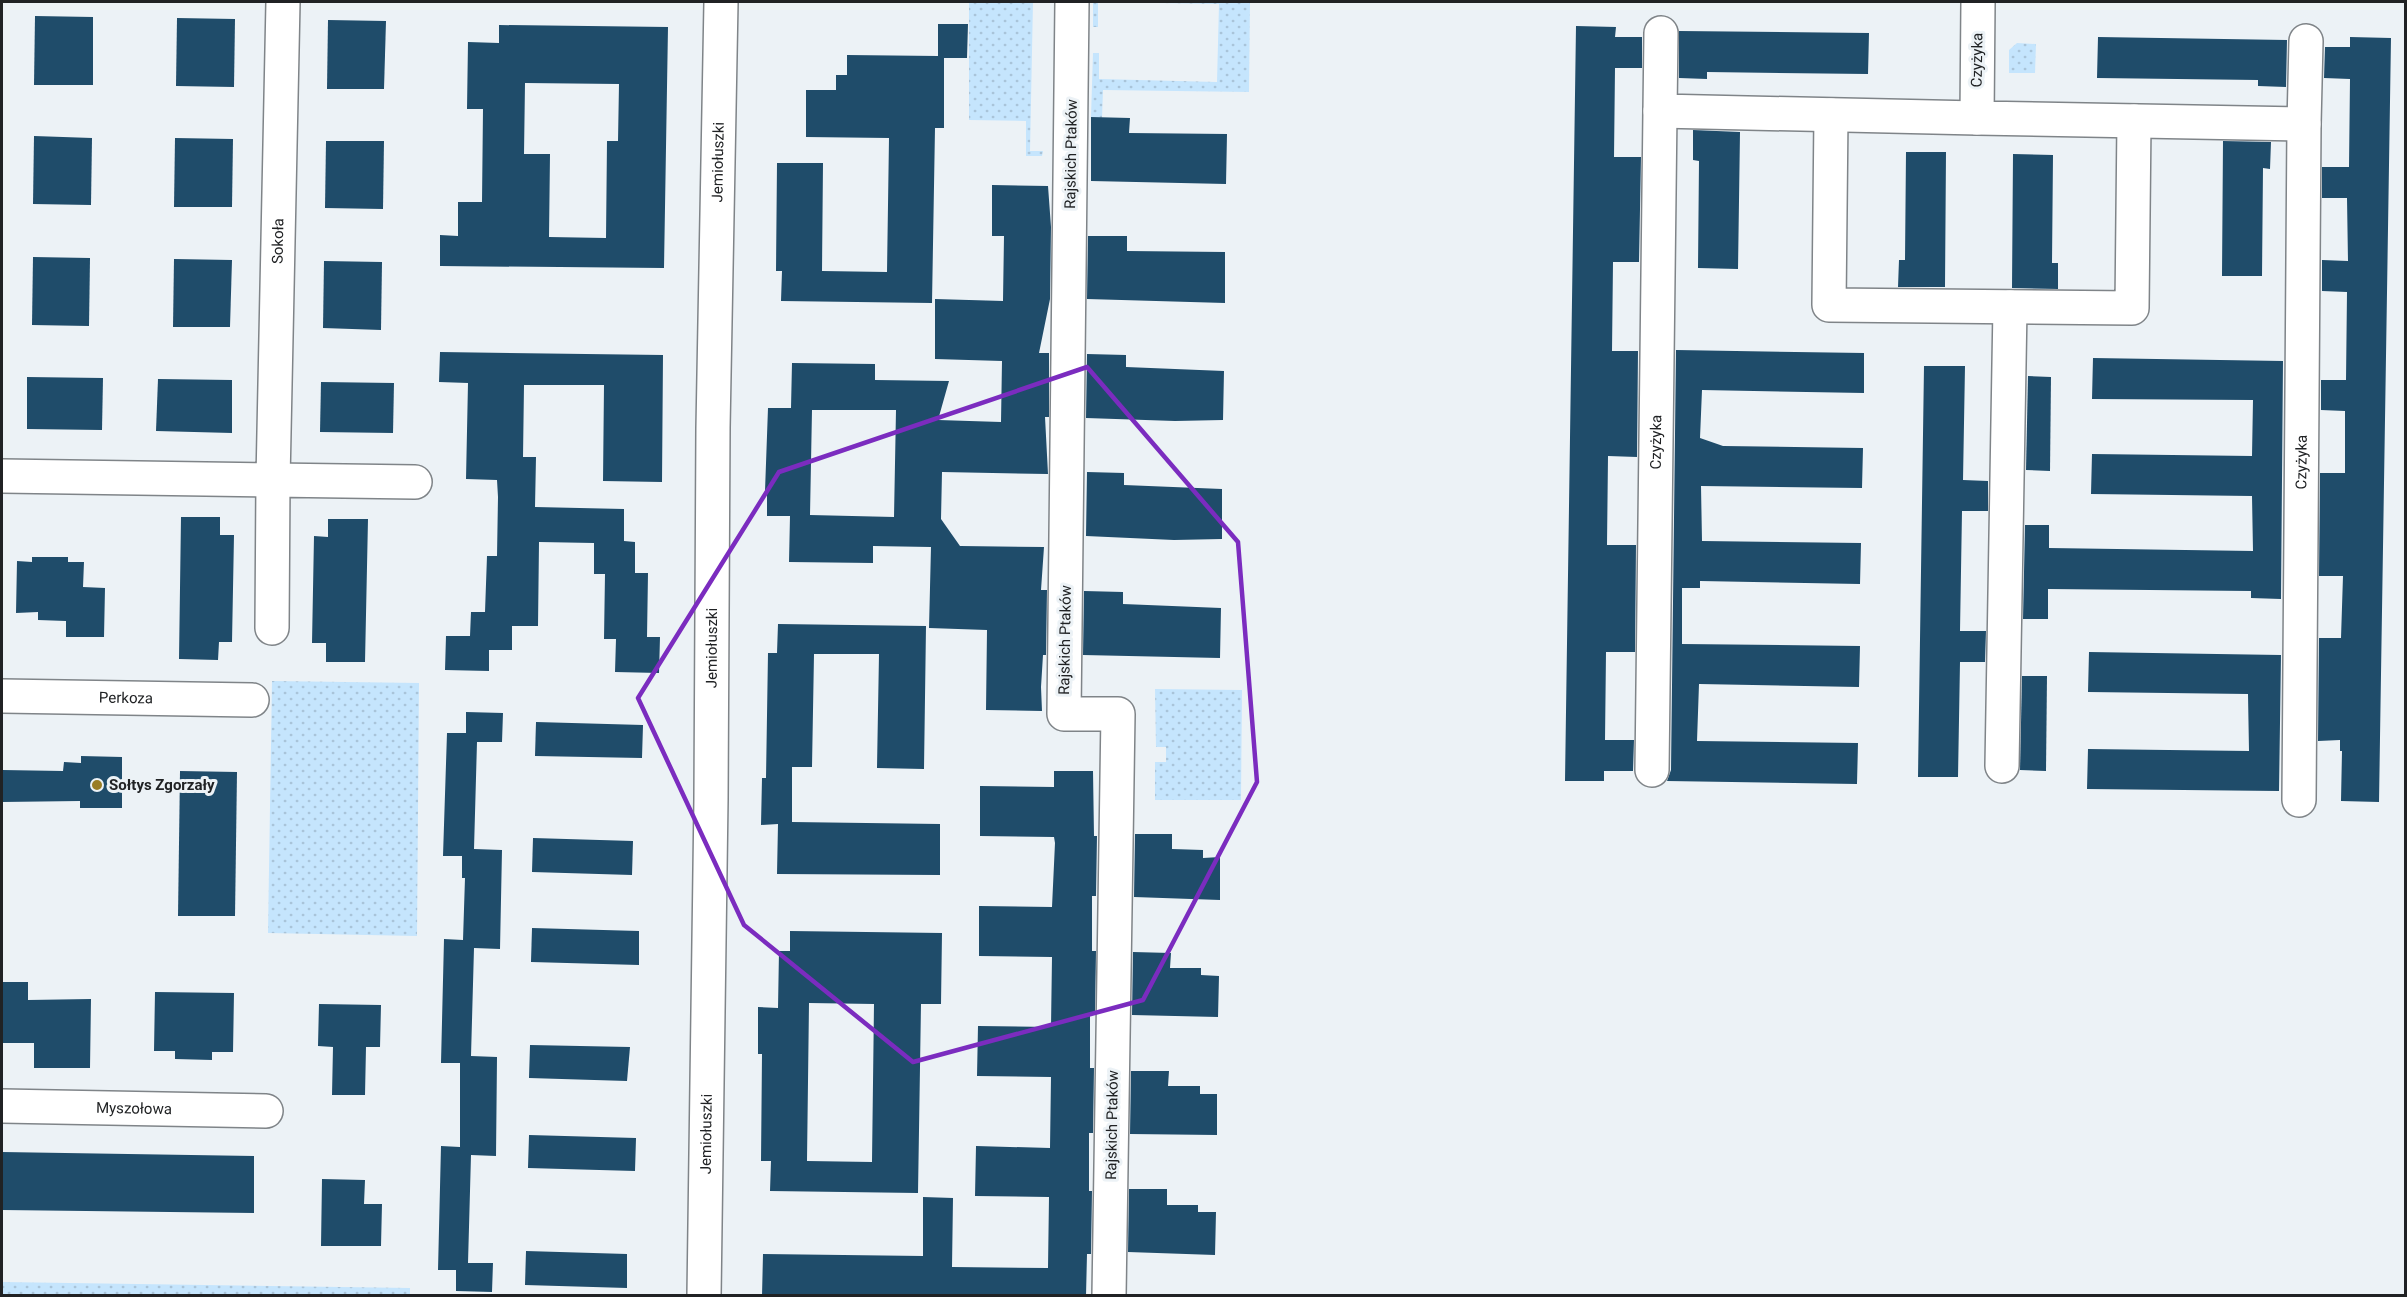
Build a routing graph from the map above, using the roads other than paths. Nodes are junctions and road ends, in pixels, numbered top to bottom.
1 (283, 2) edge
2 (721, 2) edge
3 (1072, 2) edge
4 (1978, 2) edge
5 (1661, 33) dead end
6 (2306, 41) dead end
7 (1660, 111) junction
8 (1831, 115) junction
9 (1977, 118) junction
10 (2134, 121) junction
11 (2304, 124) junction
12 (2010, 307) junction
13 (2, 476) edge
14 (273, 480) junction
15 (416, 482) dead end
16 (272, 628) dead end
17 (2, 696) edge
18 (252, 700) dead end
19 (2002, 766) dead end
20 (1652, 770) dead end
21 (2299, 800) dead end
22 (2, 1106) edge
23 (266, 1111) dead end
24 (704, 1296) edge
25 (1109, 1296) edge

1 - 14 street, Sokoła
2 - 24 street, Jemiołuszki
3 - 25 street, Rajskich Ptaków
4 - 9 street, Czyżyka
5 - 7 street, Czyżyka
6 - 11 street, Czyżyka
7 - 8 street
7 - 20 street, Czyżyka
8 - 9 street
8 - 12 street
9 - 10 street
10 - 11 street
10 - 12 street
11 - 21 street, Czyżyka
12 - 19 street
13 - 14 street
14 - 15 street
14 - 16 street, Sokoła
17 - 18 street, Perkoza
22 - 23 street, Myszołowa

